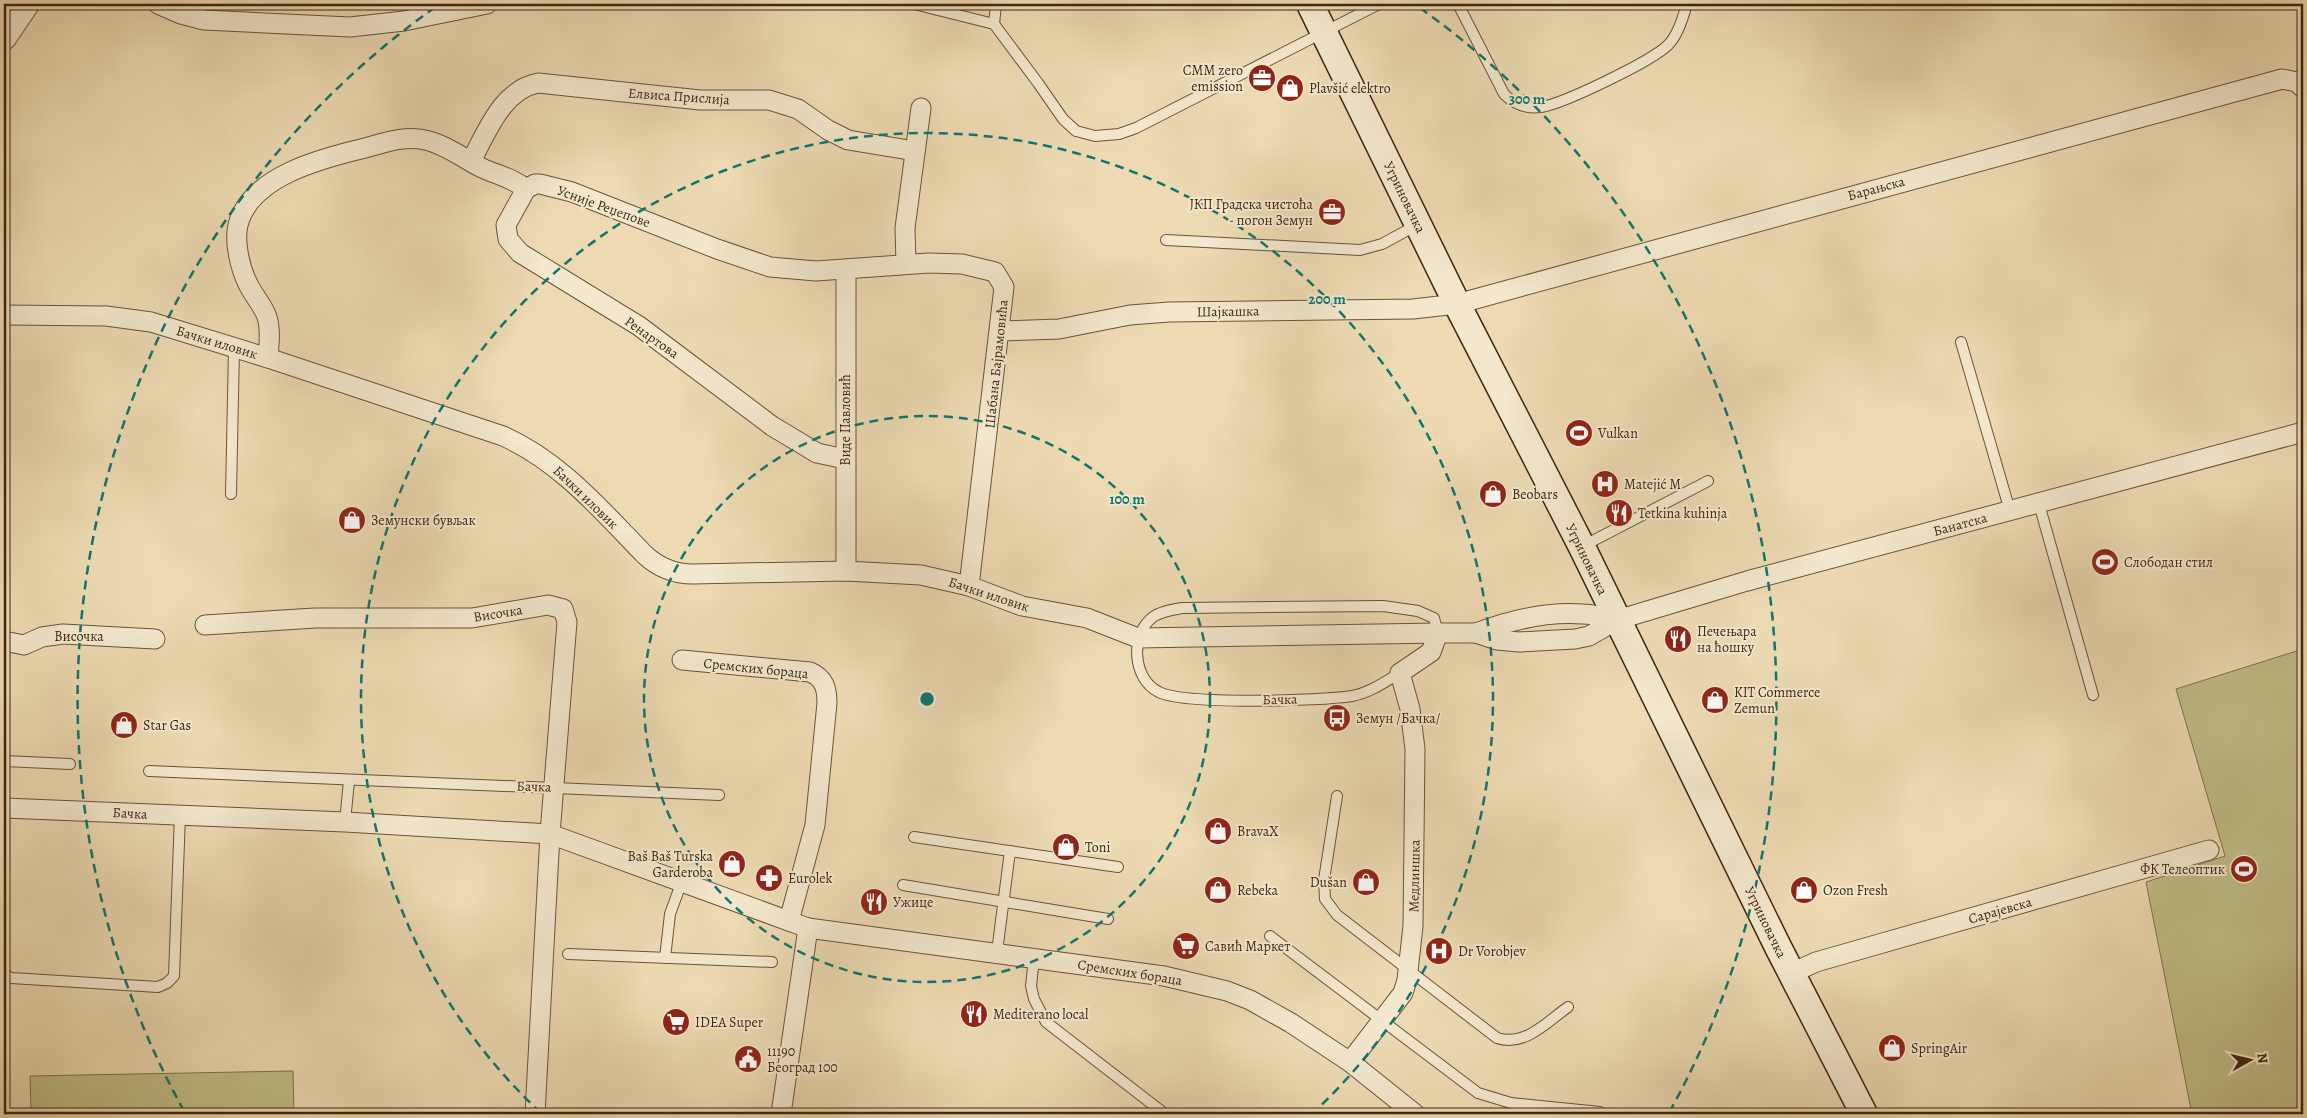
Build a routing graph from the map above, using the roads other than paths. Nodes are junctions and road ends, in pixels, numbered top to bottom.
1 (27, 4) edge
2 (158, 4) edge
3 (487, 4) edge
4 (914, 4) edge
5 (996, 4) edge
6 (1310, 4) edge
7 (1379, 4) edge
8 (1458, 4) edge
9 (1687, 4) edge
10 (994, 24) junction
11 (1323, 32) junction
12 (5, 35) edge
13 (2300, 85) edge
14 (921, 108) dead end
15 (915, 151) junction
16 (471, 161) junction
17 (526, 189) junction
18 (1418, 224) junction
19 (1166, 240) dead end
20 (906, 264) junction
21 (846, 269) junction
22 (1457, 304) junction
23 (4, 315) edge
24 (1001, 331) junction
25 (1961, 342) dead end
26 (234, 348) junction
27 (268, 358) junction
28 (2303, 432) edge
29 (845, 460) junction
30 (1708, 481) dead end
31 (231, 494) dead end
32 (2039, 504) junction
33 (2010, 511) junction
34 (1582, 547) junction
35 (846, 571) junction
36 (969, 586) junction
37 (1617, 620) junction
38 (205, 625) dead end
39 (1438, 633) junction
40 (1476, 633) junction
41 (1138, 638) junction
42 (155, 639) dead end
43 (4, 642) edge
44 (682, 660) dead end
45 (1400, 673) junction
46 (2093, 695) dead end
47 (4, 761) edge
48 (70, 764) dead end
49 (149, 771) dead end
50 (349, 781) junction
51 (554, 787) junction
52 (719, 795) dead end
53 (1337, 796) dead end
54 (4, 808) edge
55 (180, 815) junction
56 (345, 822) junction
57 (550, 834) junction
58 (914, 837) dead end
59 (2209, 850) dead end
60 (1010, 851) junction
61 (1118, 867) dead end
62 (682, 881) junction
63 (903, 885) dead end
64 (1003, 901) junction
65 (1108, 919) dead end
66 (789, 921) junction
67 (808, 928) junction
68 (1270, 936) dead end
69 (997, 952) junction
70 (568, 954) dead end
71 (664, 958) junction
72 (1034, 958) junction
73 (772, 962) dead end
74 (1408, 970) junction
75 (1792, 973) junction
76 (4, 974) edge
77 (1568, 1007) dead end
78 (1382, 1023) junction
79 (1350, 1062) junction
80 (1600, 1112) dead end
81 (535, 1114) edge
82 (781, 1114) edge
83 (1165, 1114) edge
84 (1415, 1114) edge
85 (1864, 1114) edge

1 - 12 street
2 - 3 street
4 - 10 lane
5 - 10 lane
6 - 11 main road, Угриновачка
7 - 11 lane
8 - 9 lane
10 - 11 lane
11 - 18 main road, Угриновачка
13 - 22 street, Барањска
14 - 15 street
15 - 16 street, Елвиса Прислија
15 - 20 street
16 - 17 street
16 - 27 street
17 - 21 street, Усније Реџепове
17 - 29 street, Ренартова
18 - 19 lane
18 - 22 main road, Угриновачка
20 - 21 street, Усније Реџепове
20 - 24 street, Шабана Бајрамовића
21 - 29 street, Виде Павловић
22 - 24 street, Шајкашка
22 - 34 main road, Угриновачка
23 - 26 street, Бачки иловик
24 - 36 street, Шабана Бајрамовића
25 - 33 lane
26 - 27 street, Бачки иловик
26 - 31 lane
27 - 35 street, Бачки иловик
28 - 32 street, Банатска
29 - 35 street, Виде Павловић
30 - 34 lane
32 - 33 street, Банатска
32 - 46 lane
33 - 37 street, Банатска
34 - 37 main road, Угриновачка
35 - 36 street, Бачки иловик
36 - 41 street, Бачки иловик
37 - 40 street
37 - 40 street
37 - 75 main road, Угриновачка
38 - 51 street, Височка
39 - 40 street
39 - 41 street
39 - 41 lane
39 - 45 street, Бачка
41 - 45 lane, Бачка
42 - 43 street, Височка
44 - 66 street, Сремских бораца
45 - 74 street, Медлиншка
47 - 48 lane
49 - 50 lane, Бачка
50 - 51 lane, Бачка
50 - 56 lane
51 - 52 lane, Бачка
51 - 57 street, Височка
53 - 74 lane
54 - 55 street, Бачка
55 - 56 street, Бачка
55 - 76 lane
56 - 57 street, Бачка
57 - 62 street, Бачка
57 - 81 street
58 - 60 lane
59 - 75 street, Сарајевска
60 - 61 lane
60 - 64 lane
62 - 66 street, Бачка
62 - 71 lane
63 - 64 lane
64 - 65 lane
64 - 69 lane
66 - 67 street, Бачка
67 - 69 street, Сремских бораца
67 - 82 street
68 - 78 lane
69 - 72 street, Сремских бораца
70 - 71 lane
71 - 73 lane
72 - 79 street, Сремских бораца
72 - 83 lane
74 - 77 lane
74 - 78 street, Медлиншка
75 - 85 main road, Угриновачка
78 - 79 street, Медлиншка
78 - 80 lane
79 - 84 street, Сремских бораца

